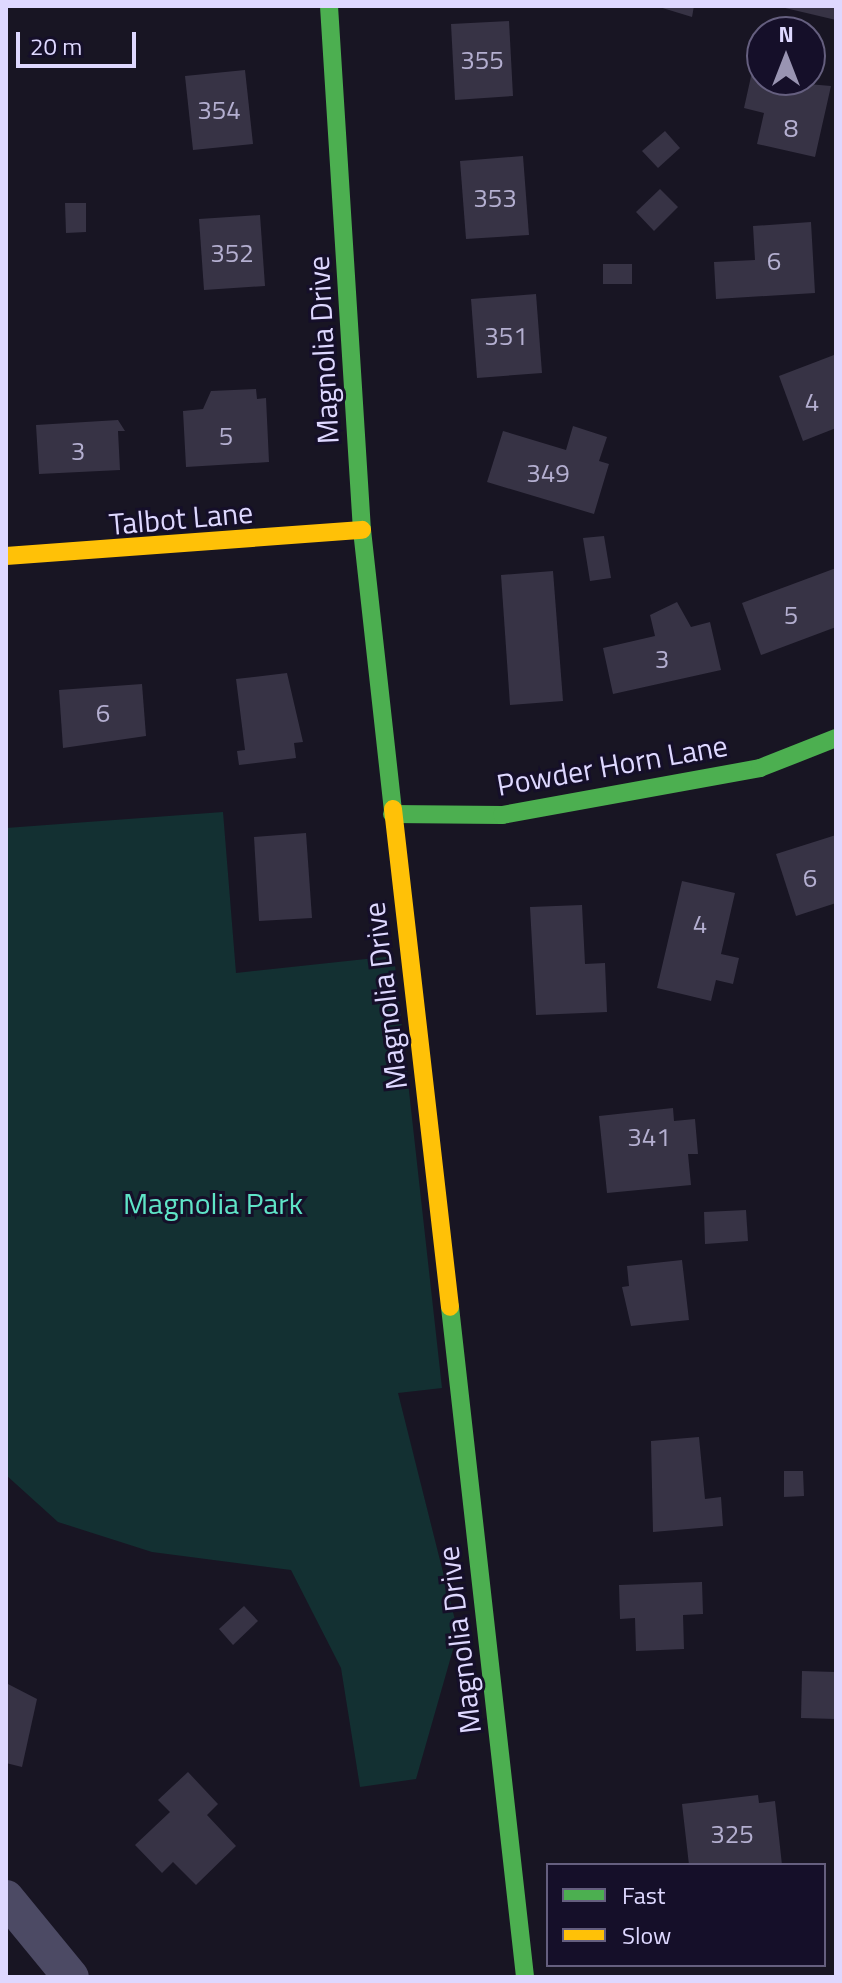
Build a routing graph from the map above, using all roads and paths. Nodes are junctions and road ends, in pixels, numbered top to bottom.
1 (329, 6) edge
2 (362, 530) junction
3 (6, 556) edge
4 (836, 738) edge
5 (392, 814) junction
6 (6, 1898) edge
7 (71, 1977) edge
8 (525, 1977) edge

1 - 2 street, Magnolia Drive
2 - 3 street, Talbot Lane
2 - 5 street, Magnolia Drive
4 - 5 street, Powder Horn Lane
5 - 8 street, Magnolia Drive
6 - 7 street

